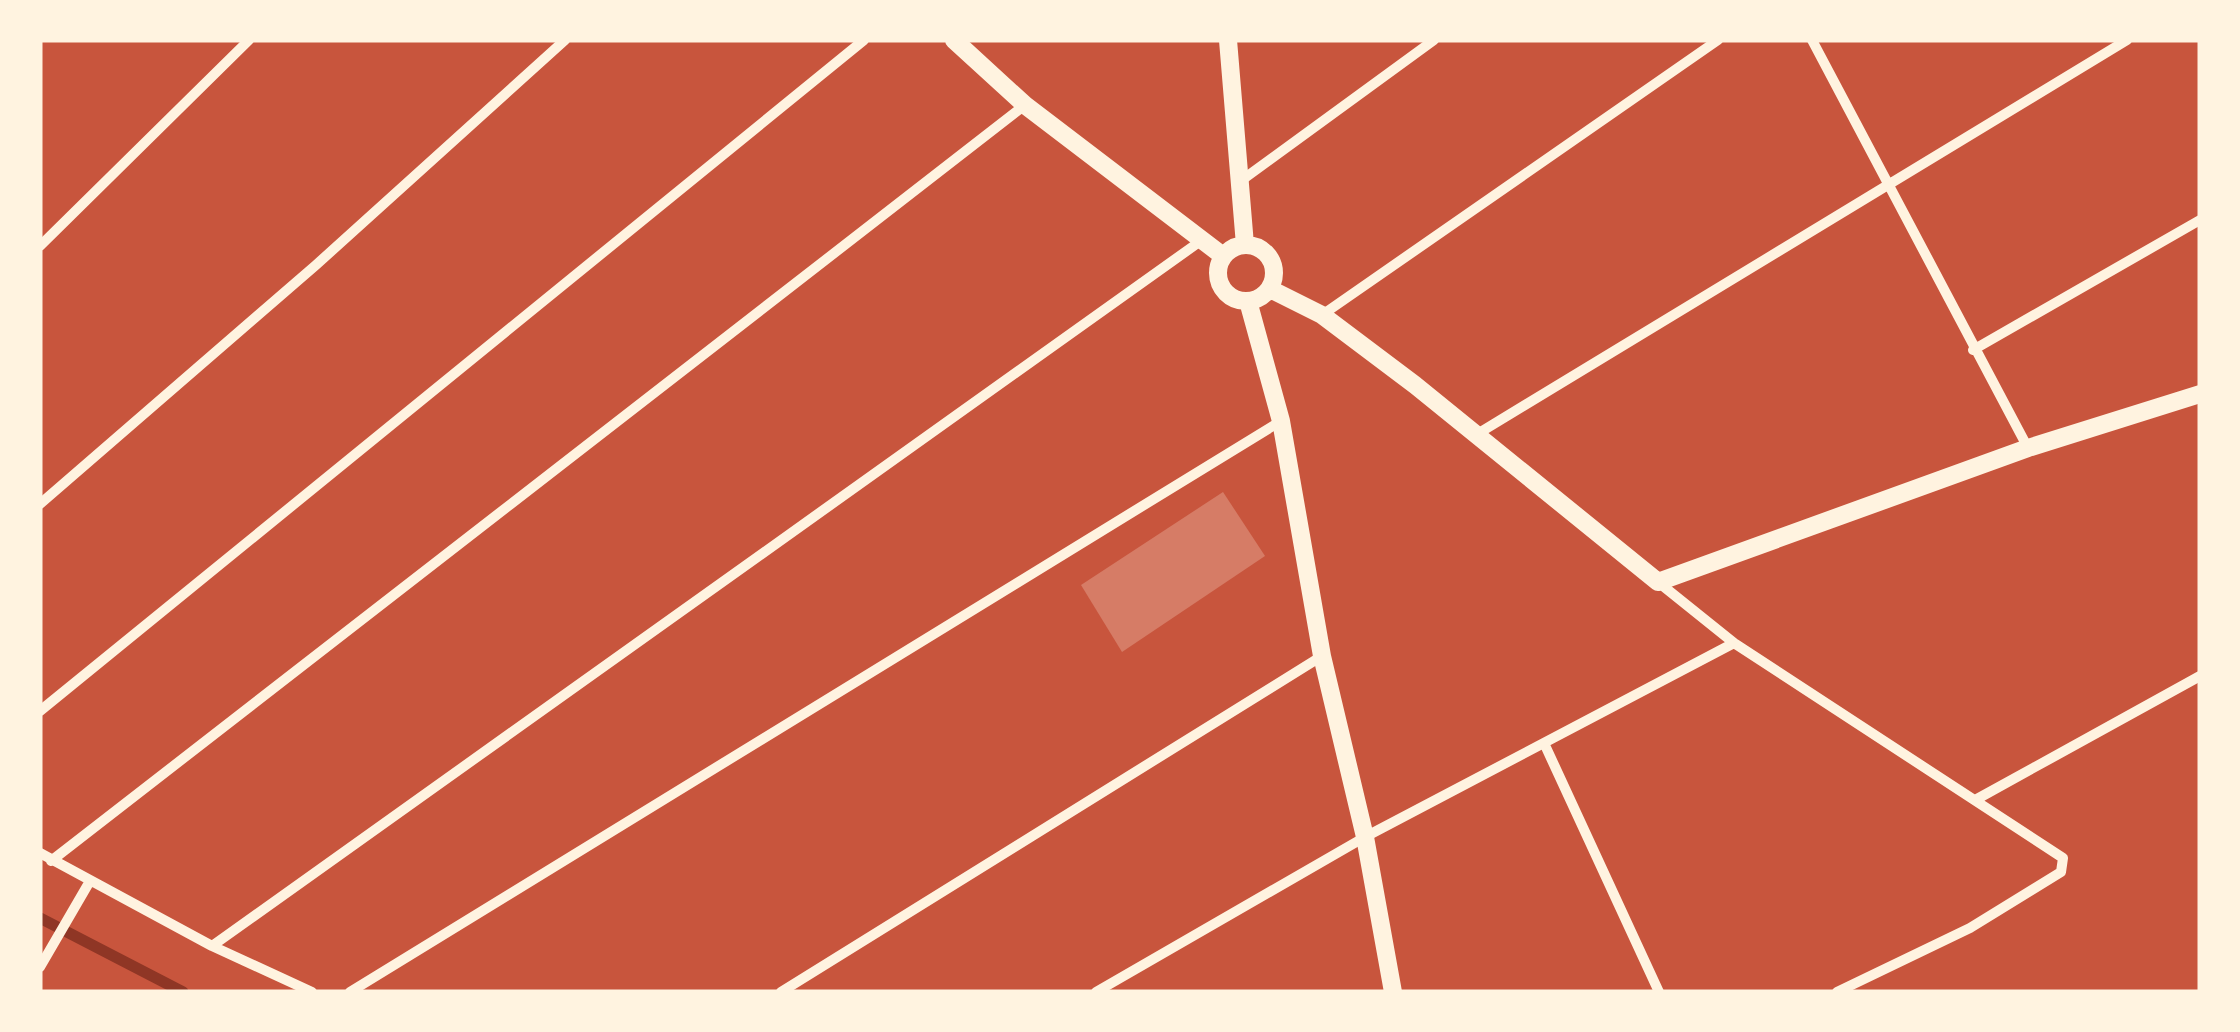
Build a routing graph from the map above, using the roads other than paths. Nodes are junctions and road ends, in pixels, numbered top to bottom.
1 (249, 40) edge
2 (565, 40) edge
3 (864, 40) edge
4 (954, 40) edge
5 (1228, 40) edge
6 (1434, 40) edge
7 (1718, 40) edge
8 (1812, 40) edge
9 (2127, 40) edge
10 (1025, 105) junction
11 (1242, 180) junction
12 (1886, 183) junction
13 (2200, 220) edge
14 (1202, 240) junction
15 (1245, 245) junction
16 (40, 246) edge
17 (1223, 256) junction
18 (1270, 289) junction
19 (1248, 301) junction
20 (1322, 315) junction
21 (1974, 350) junction
22 (2200, 394) edge
23 (1281, 421) junction
24 (1474, 437) junction
25 (2028, 448) junction
26 (40, 504) edge
27 (1658, 582) junction
28 (1734, 643) junction
29 (1322, 656) junction
30 (2200, 676) edge
31 (40, 711) edge
32 (1544, 743) junction
33 (1977, 798) junction
34 (1366, 838) junction
35 (40, 853) edge
36 (51, 861) junction
37 (90, 882) junction
38 (212, 946) junction
39 (40, 967) edge
40 (312, 992) edge
41 (350, 992) edge
42 (781, 992) edge
43 (1096, 992) edge
44 (1393, 992) edge
45 (1658, 992) edge
46 (1837, 992) edge

1 - 16 street
2 - 26 street
3 - 31 street
4 - 10 street
5 - 11 street
6 - 11 street
7 - 20 street
8 - 12 street
9 - 12 street
10 - 14 street
10 - 36 street
11 - 15 street
12 - 21 street
12 - 24 street
13 - 21 street
14 - 17 street
14 - 38 street
15 - 17 street
15 - 18 street
17 - 19 street
18 - 19 street
18 - 20 street
19 - 23 street
20 - 24 street
21 - 25 street
22 - 25 street
23 - 29 street
23 - 41 street
24 - 27 street
25 - 27 street
27 - 28 street
28 - 32 street
28 - 33 street
29 - 34 street
29 - 42 street
30 - 33 street
32 - 34 street
32 - 45 street
33 - 46 street
34 - 43 street
34 - 44 street
35 - 36 street
36 - 37 street
37 - 38 street
37 - 39 street
38 - 40 street

